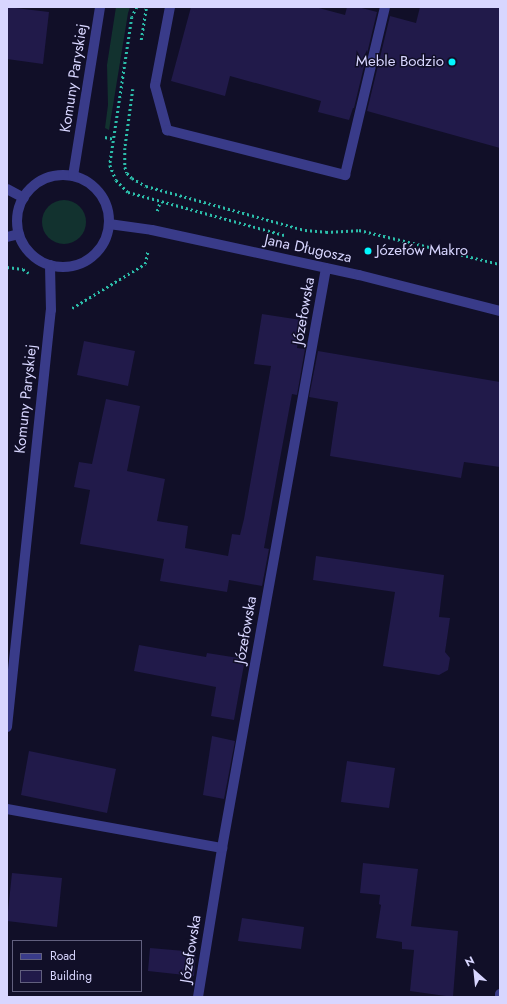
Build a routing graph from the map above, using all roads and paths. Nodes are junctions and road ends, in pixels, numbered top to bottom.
1 (100, 7) edge
2 (137, 7) edge
3 (146, 7) edge
4 (170, 7) edge
5 (385, 7) edge
6 (140, 45) dead end
7 (134, 84) dead end
8 (105, 137) dead end
9 (114, 139) junction
10 (73, 176) junction
11 (7, 189) edge
12 (24, 198) junction
13 (160, 202) junction
14 (109, 224) junction
15 (152, 230) junction
16 (19, 234) junction
17 (7, 237) edge
18 (290, 237) dead end
19 (500, 264) edge
20 (50, 265) junction
21 (7, 267) edge
22 (326, 268) junction
23 (30, 278) dead end
24 (50, 310) junction
25 (500, 311) edge
26 (7, 727) edge
27 (7, 809) edge
28 (222, 848) junction
29 (198, 997) edge

1 - 10 street, Komuny Paryskiej
2 - 9 path
3 - 6 path
4 - 5 street
7 - 19 path
8 - 9 path
9 - 13 path
10 - 12 street
10 - 14 street
11 - 12 street
12 - 16 street
13 - 15 path
13 - 18 path
14 - 15 street, Jana Długosza
14 - 20 street
15 - 22 street, Jana Długosza
15 - 24 path
16 - 17 street
16 - 20 street
20 - 24 street, Komuny Paryskiej
21 - 23 path
22 - 25 street, Jana Długosza
22 - 28 street, Józefowska
24 - 26 street, Komuny Paryskiej
27 - 28 street
28 - 29 street, Józefowska

